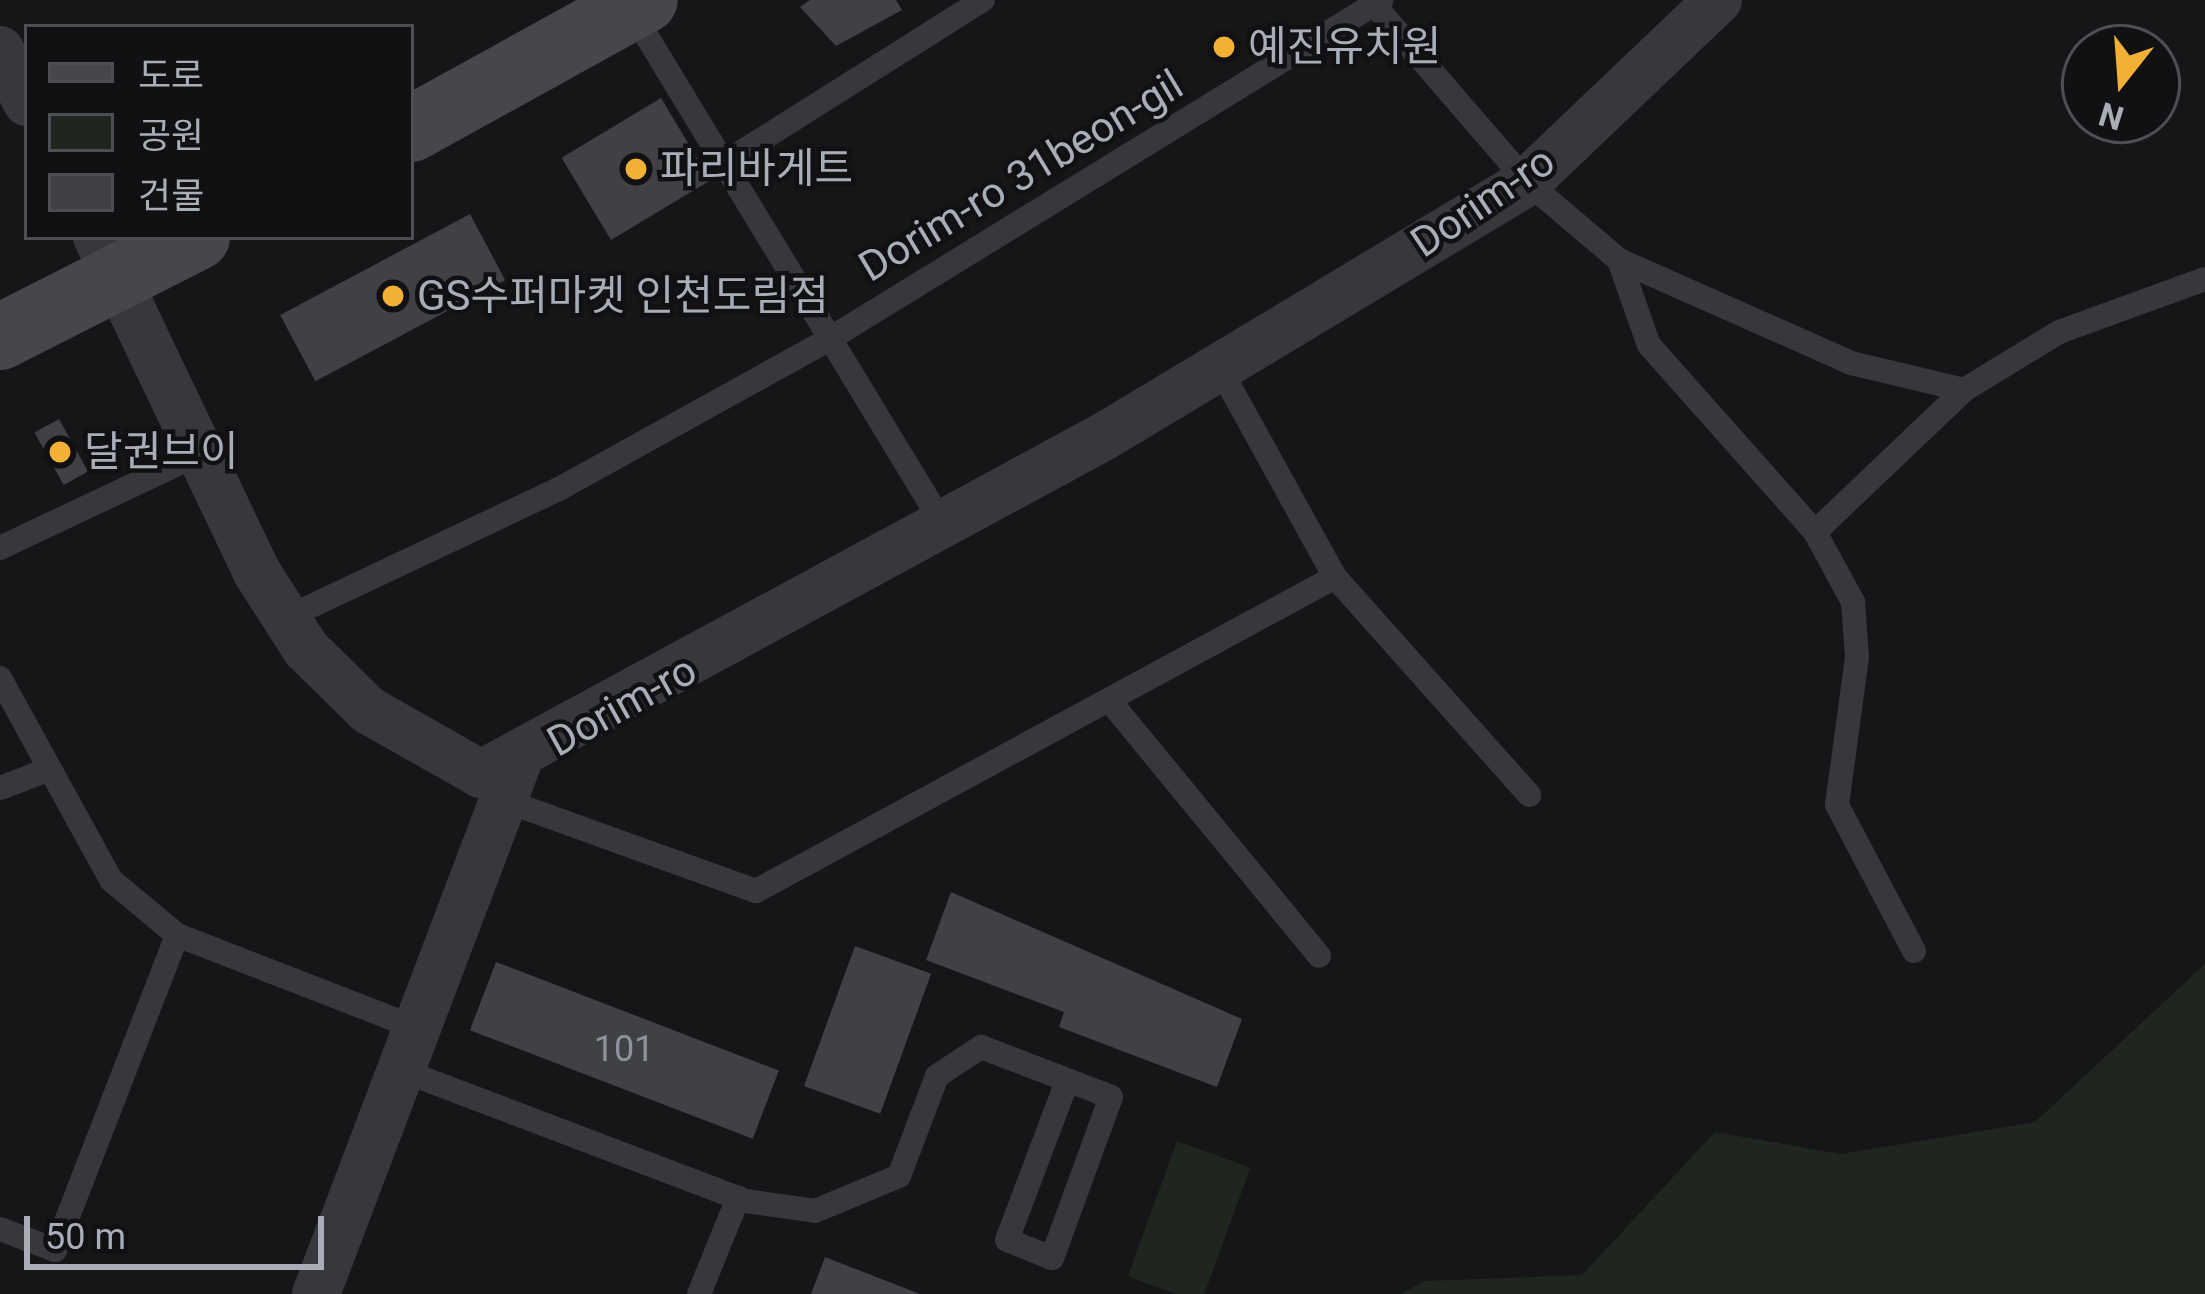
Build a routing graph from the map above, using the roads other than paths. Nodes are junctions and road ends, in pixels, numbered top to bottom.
1 (983, 0) edge
2 (1718, 0) edge
3 (1375, 2) edge
4 (638, 5) edge
5 (0, 50) edge
6 (24, 96) edge
7 (414, 126) edge
8 (724, 163) junction
9 (1527, 182) junction
10 (184, 240) edge
11 (108, 257) edge
12 (1619, 260) junction
13 (2205, 279) edge
14 (0, 337) edge
15 (830, 338) junction
16 (1219, 367) junction
17 (1964, 390) junction
18 (201, 453) junction
19 (944, 526) junction
20 (1815, 532) junction
21 (0, 548) edge
22 (1335, 577) junction
23 (286, 618) junction
24 (0, 678) edge
25 (1108, 700) junction
26 (42, 772) junction
27 (510, 782) junction
28 (0, 788) edge
29 (1529, 795) dead end
30 (177, 934) junction
31 (1914, 951) dead end
32 (1318, 956) dead end
33 (409, 1049) junction
34 (1067, 1081) junction
35 (738, 1198) junction
36 (0, 1229) edge
37 (316, 1294) edge
38 (699, 1294) edge

1 - 8 lane
2 - 9 street, Dorim-ro
3 - 9 lane, Dorim-ro 31beon-gil
3 - 15 lane, Dorim-ro 31beon-gil
4 - 7 main road
4 - 8 lane, Dorim-ro 31beon-gil
5 - 6 street
8 - 15 lane, Dorim-ro 31beon-gil
9 - 12 lane, Dorim-ro 31beon-gil
9 - 16 street, Dorim-ro
10 - 11 main road
11 - 14 main road
11 - 18 street
12 - 17 lane
12 - 20 lane
13 - 17 lane
15 - 19 lane
15 - 23 lane, Dorim-ro 31beon-gil
16 - 19 street, Dorim-ro
16 - 22 lane
17 - 20 lane
18 - 21 lane
18 - 23 street
19 - 27 street, Dorim-ro
20 - 31 lane
22 - 25 lane
22 - 29 lane
23 - 27 street
24 - 26 lane
25 - 27 lane
25 - 32 lane
26 - 28 lane
26 - 30 lane
27 - 33 street
30 - 33 lane
30 - 36 lane
33 - 35 lane
33 - 37 street
34 - 34 lane
34 - 35 lane
35 - 38 lane

